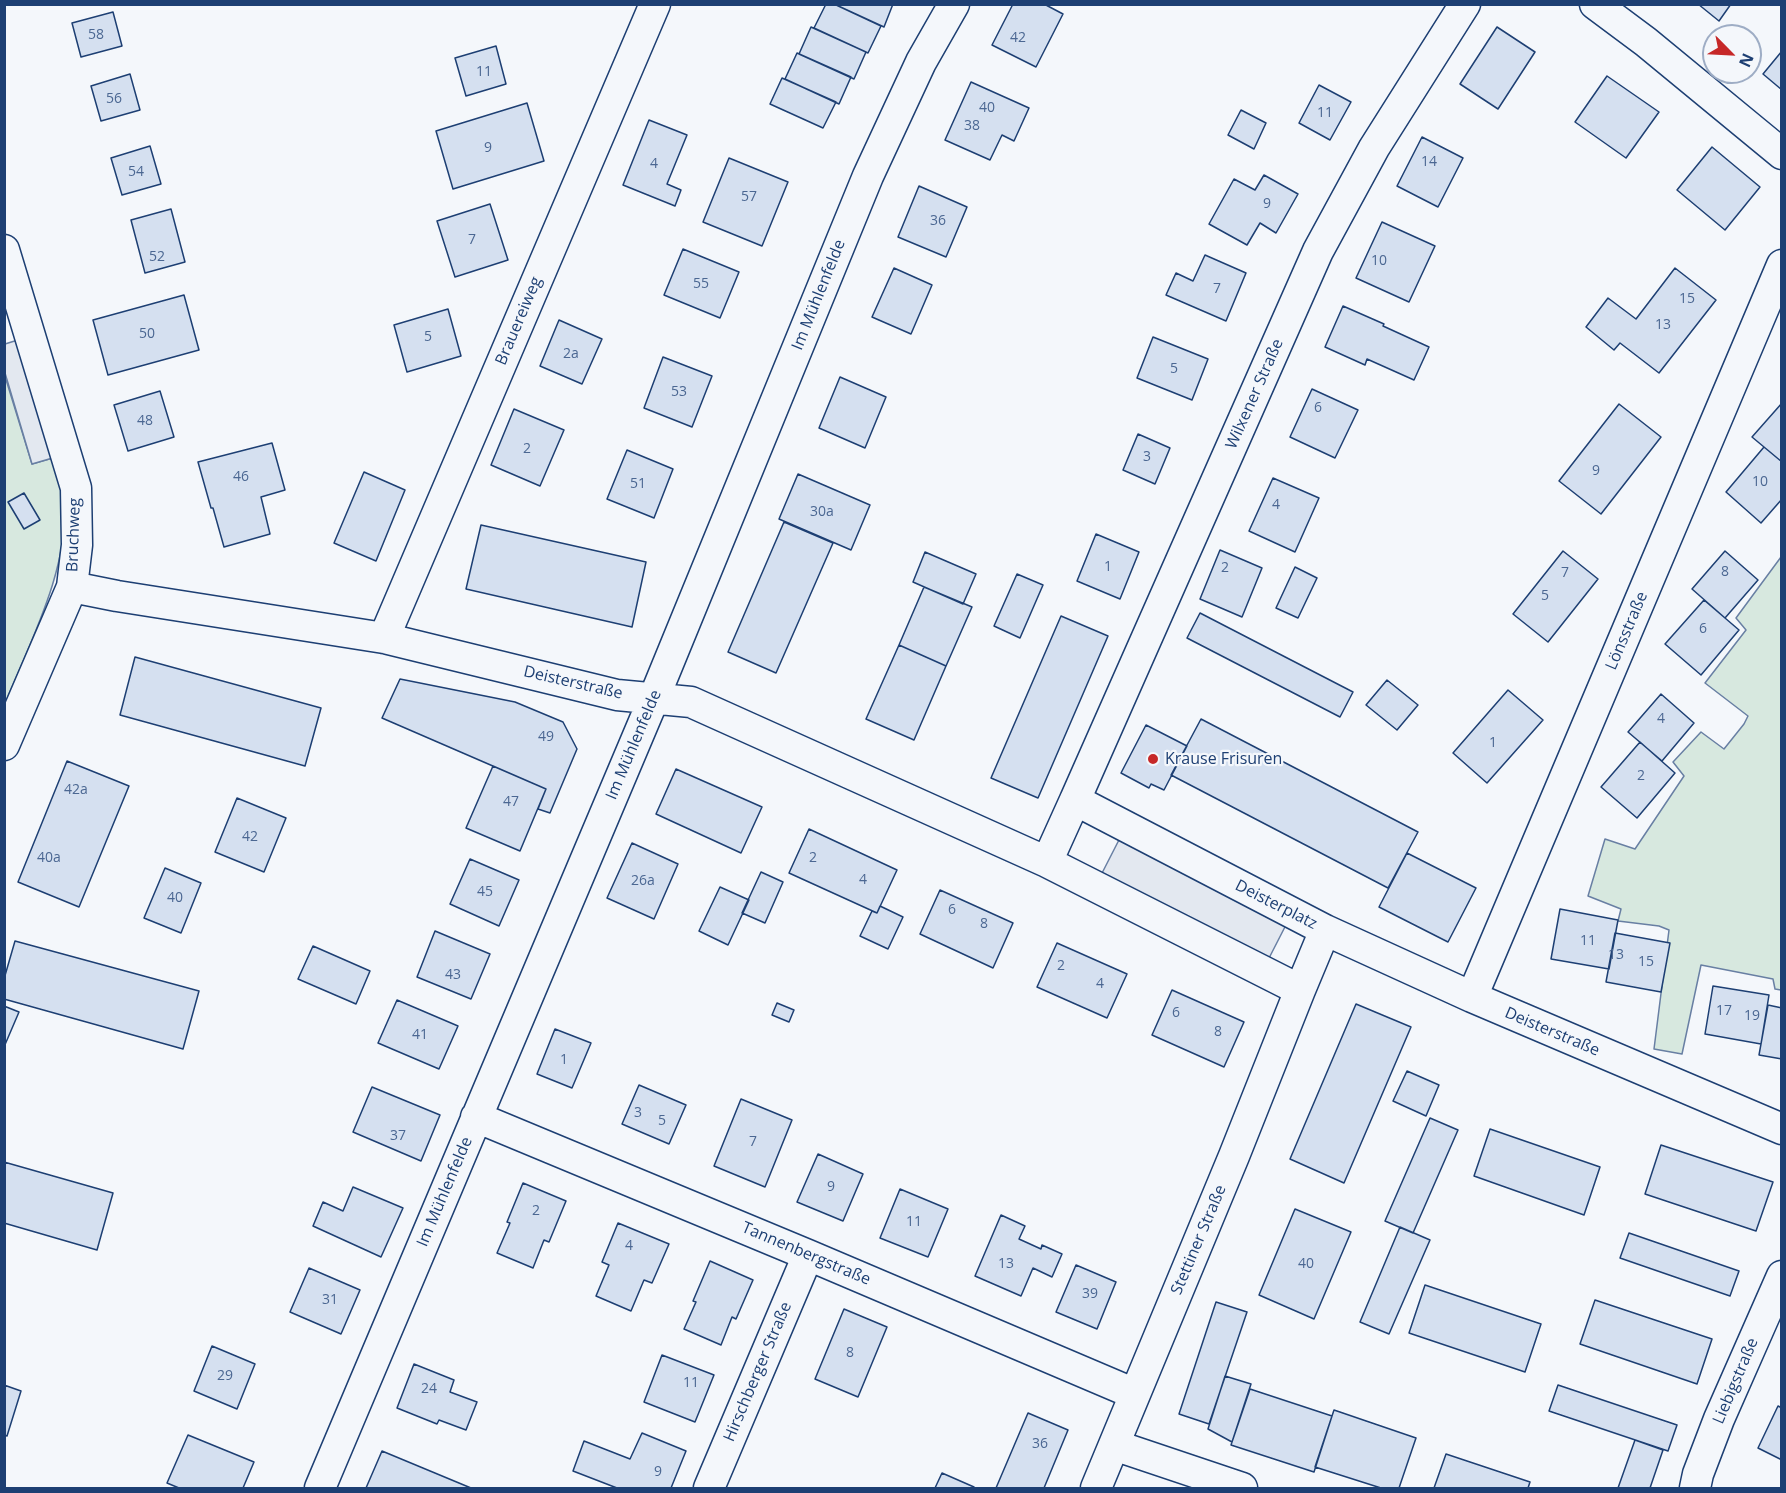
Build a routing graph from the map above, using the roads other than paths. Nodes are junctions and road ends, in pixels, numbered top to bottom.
1 (655, 4) edge
2 (954, 4) edge
3 (1466, 4) edge
4 (1595, 4) edge
5 (1782, 154) edge
6 (4, 250) edge
7 (1782, 265) edge
8 (72, 587) junction
9 (384, 638) junction
10 (654, 698) junction
11 (4, 745) edge
12 (1075, 800) junction
13 (1047, 862) junction
14 (1325, 930) junction
15 (1300, 990) junction
16 (1472, 997) junction
17 (476, 1118) junction
18 (1782, 1129) edge
19 (808, 1255) junction
20 (1782, 1276) edge
21 (1135, 1394) junction
22 (1114, 1445) junction
23 (320, 1488) edge
24 (709, 1488) edge
25 (1096, 1488) edge
26 (1242, 1488) edge
27 (1695, 1488) edge

1 - 9 street, Brauereiweg
2 - 10 street, Im Mühlenfelde
3 - 12 street, Wilxener Straße
4 - 5 street
6 - 8 street, Bruchweg
7 - 16 street, Lönsstraße
8 - 9 street, Deisterstraße
8 - 11 street, Bruchweg
9 - 10 street, Deisterstraße
10 - 13 street, Deisterstraße
10 - 17 street, Im Mühlenfelde
12 - 13 street
12 - 14 street, Deisterplatz
13 - 15 street
14 - 15 street, Deisterplatz
14 - 16 street, Deisterstraße
15 - 21 street, Stettiner Straße
16 - 18 street, Deisterstraße
17 - 19 street, Tannenbergstraße
17 - 23 street, Im Mühlenfelde
19 - 21 street, Tannenbergstraße
19 - 24 street, Hirschberger Straße
20 - 27 street, Liebigstraße
21 - 22 street, Stettiner Straße
22 - 25 street, Stettiner Straße
22 - 26 street

